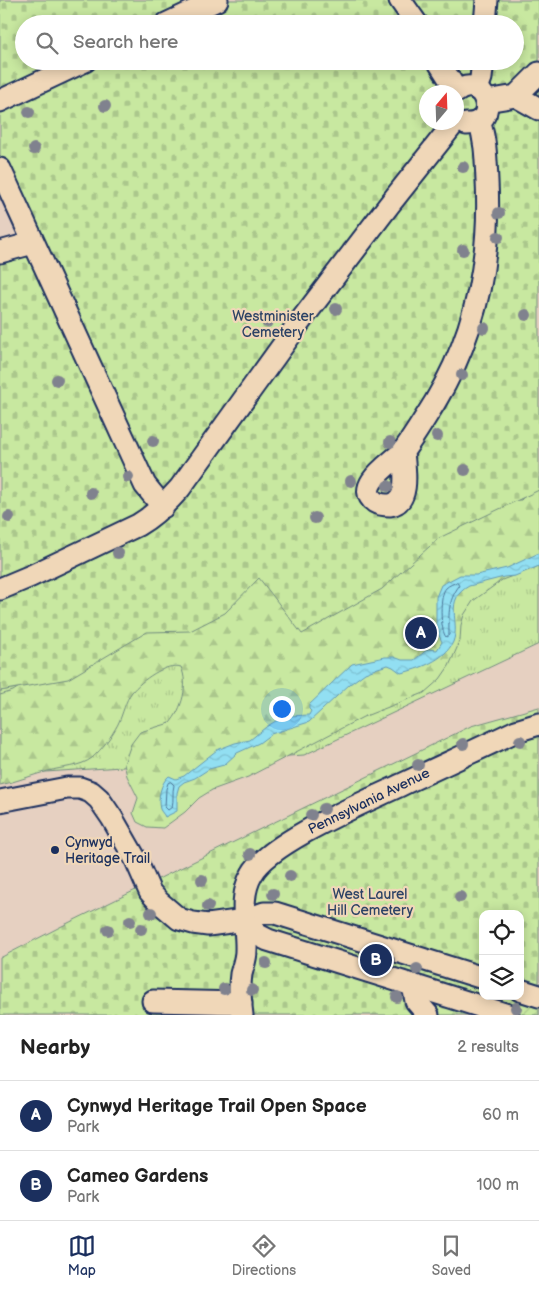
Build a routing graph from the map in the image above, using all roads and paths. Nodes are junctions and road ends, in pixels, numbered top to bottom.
1 (217, 0) edge
2 (400, 0) edge
3 (487, 0) edge
4 (185, 15) edge
5 (411, 15) edge
6 (486, 15) edge
7 (66, 70) edge
8 (447, 70) edge
9 (482, 70) edge
10 (539, 73) edge
11 (469, 93) edge
12 (516, 96) junction
13 (0, 101) edge
14 (539, 109) edge
15 (479, 121) junction
16 (464, 123) edge
17 (449, 130) edge
18 (0, 169) edge
19 (34, 243) junction
20 (0, 252) edge
21 (403, 452) dead end
22 (163, 507) junction
23 (0, 589) edge
24 (539, 724) edge
25 (0, 801) edge
26 (244, 920) junction
27 (479, 977) edge
28 (413, 985) junction
29 (524, 991) edge
30 (539, 996) edge
31 (153, 1001) dead end
32 (241, 1009) edge
33 (428, 1015) edge
34 (508, 1015) edge

1 - 4 lane
2 - 5 lane
3 - 6 lane
7 - 13 lane
8 - 11 lane
9 - 11 lane
10 - 12 lane
11 - 12 lane
11 - 15 lane
12 - 14 lane
15 - 16 lane
15 - 21 lane
17 - 22 lane
18 - 19 lane
19 - 20 lane
19 - 22 lane
22 - 23 lane
24 - 26 lane, Pennsylvania Avenue
25 - 26 lane
26 - 27 lane
26 - 28 lane
26 - 32 lane, Pennsylvania Avenue
28 - 33 lane
28 - 34 lane
29 - 30 lane
31 - 32 lane

